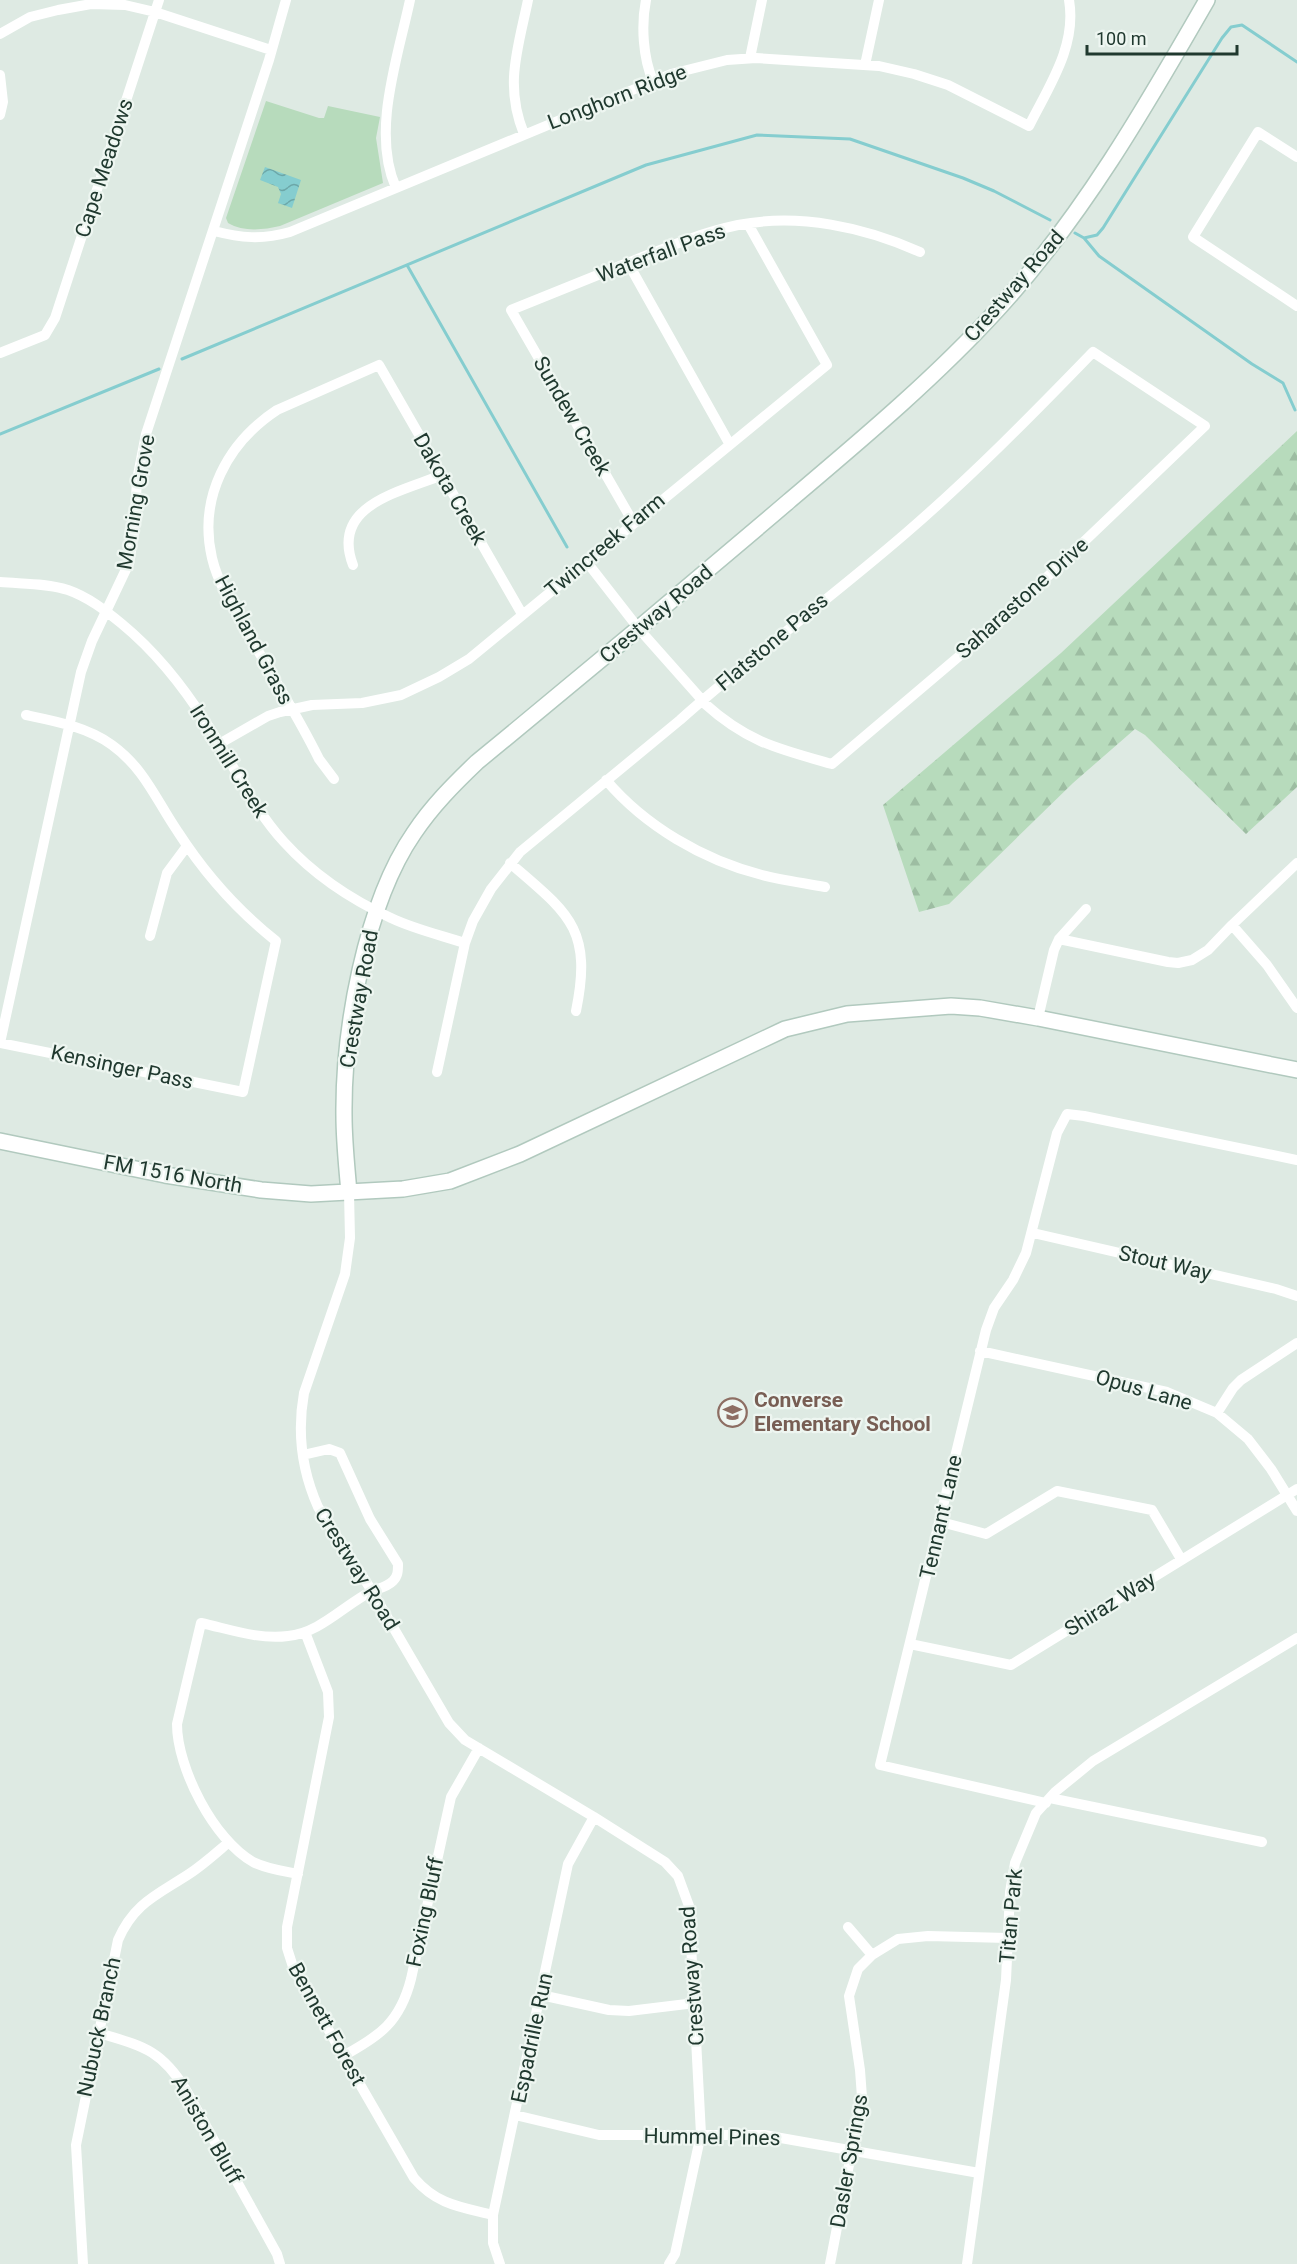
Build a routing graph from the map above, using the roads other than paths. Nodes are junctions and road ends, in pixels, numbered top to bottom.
1 (159, 0) edge
2 (286, 0) edge
3 (410, 0) edge
4 (528, 0) edge
5 (646, 0) edge
6 (762, 0) edge
7 (879, 0) edge
8 (1069, 0) edge
9 (1207, 0) edge
10 (155, 12) junction
11 (0, 34) edge
12 (272, 50) junction
13 (750, 58) junction
14 (866, 65) junction
15 (0, 75) edge
16 (653, 81) junction
17 (0, 115) edge
18 (524, 134) junction
19 (1297, 157) edge
20 (396, 188) junction
21 (748, 224) junction
22 (214, 231) junction
23 (920, 252) dead end
24 (628, 263) junction
25 (1297, 306) edge
26 (512, 310) joint
27 (0, 353) edge
28 (379, 365) joint
29 (1205, 426) joint
30 (729, 443) junction
31 (442, 474) junction
32 (633, 522) junction
33 (586, 561) junction
34 (352, 565) dead end
35 (0, 582) edge
36 (106, 610) junction
37 (522, 614) junction
38 (639, 629) junction
39 (702, 700) junction
40 (291, 709) junction
41 (26, 715) dead end
42 (69, 725) junction
43 (219, 744) junction
44 (334, 779) dead end
45 (606, 780) junction
46 (187, 846) junction
47 (510, 863) junction
48 (1297, 863) edge
49 (825, 887) dead end
50 (376, 909) junction
51 (1086, 909) dead end
52 (1232, 925) junction
53 (150, 936) dead end
54 (1059, 939) junction
55 (465, 943) junction
56 (1297, 1008) edge
57 (576, 1011) dead end
58 (1038, 1018) junction
59 (0, 1043) edge
60 (1297, 1070) edge
61 (437, 1072) dead end
62 (0, 1141) edge
63 (1297, 1160) edge
64 (349, 1193) junction
65 (1033, 1233) junction
66 (1297, 1296) edge
67 (1297, 1343) edge
68 (980, 1351) junction
69 (1217, 1413) junction
70 (303, 1455) junction
71 (1292, 1492) edge
72 (1297, 1511) edge
73 (941, 1522) junction
74 (1180, 1559) junction
75 (372, 1591) junction
76 (305, 1632) junction
77 (1297, 1638) edge
78 (910, 1644) junction
79 (479, 1748) junction
80 (1048, 1800) junction
81 (594, 1817) junction
82 (229, 1842) junction
83 (1262, 1842) dead end
84 (298, 1874) junction
85 (848, 1927) dead end
86 (1008, 1938) junction
87 (872, 1955) junction
88 (541, 1995) junction
89 (695, 2003) junction
90 (99, 2033) junction
91 (343, 2056) junction
92 (515, 2115) junction
93 (701, 2134) junction
94 (853, 2149) junction
95 (979, 2173) junction
96 (493, 2215) junction
97 (83, 2264) edge
98 (280, 2264) edge
99 (500, 2264) edge
100 (669, 2264) edge
101 (830, 2264) edge
102 (968, 2264) edge

1 - 10 street, Cape Meadows
2 - 12 street, Morning Grove
3 - 20 street
4 - 18 street
5 - 16 street
6 - 13 street
7 - 14 street
8 - 14 street, Longhorn Ridge
9 - 38 street, Crestway Road
10 - 11 street
10 - 12 street
10 - 27 street, Cape Meadows
12 - 22 street, Morning Grove
13 - 14 street, Longhorn Ridge
13 - 16 street, Longhorn Ridge
15 - 17 street
16 - 18 street, Longhorn Ridge
18 - 20 street, Longhorn Ridge
19 - 25 street
20 - 22 street, Longhorn Ridge
21 - 23 street, Waterfall Pass
21 - 24 street, Waterfall Pass
21 - 30 street, Twincreek Farm
22 - 36 street, Morning Grove
24 - 26 street, Waterfall Pass
24 - 30 street
26 - 32 street, Sundew Creek
28 - 31 street, Dakota Creek
28 - 40 street, Highland Grass
29 - 39 street, Saharastone Drive
29 - 39 street, Flatstone Pass
30 - 32 street, Twincreek Farm
31 - 34 street
31 - 37 street, Dakota Creek
32 - 33 street, Twincreek Farm
33 - 37 street, Twincreek Farm
33 - 38 street
35 - 36 street, Ironmill Creek
36 - 42 street, Morning Grove
36 - 43 street, Ironmill Creek
37 - 40 street, Twincreek Farm
38 - 39 street
38 - 50 street, Crestway Road
39 - 45 street, Flatstone Pass
40 - 43 street, Twincreek Farm
40 - 44 street, Highland Grass
41 - 42 street
42 - 46 street
42 - 59 street, Morning Grove
43 - 50 street, Ironmill Creek
45 - 47 street, Flatstone Pass
45 - 49 street
46 - 53 street
46 - 59 street, Kensinger Pass
47 - 55 street, Flatstone Pass
47 - 57 street
48 - 52 street
50 - 55 street, Ironmill Creek
50 - 64 street, Crestway Road
51 - 54 street
52 - 54 street
52 - 56 street
54 - 58 street
55 - 61 street, Flatstone Pass
58 - 60 street, FM 1516 North
58 - 64 street, FM 1516 North
62 - 64 street, FM 1516 North
63 - 65 street, Tennant Lane
64 - 70 street, Crestway Road
65 - 66 street, Stout Way
65 - 68 street, Tennant Lane
67 - 69 street
68 - 69 street, Opus Lane
68 - 73 street, Tennant Lane
69 - 71 street, Opus Lane
70 - 75 street, Crestway Road
70 - 75 street
71 - 72 street, Opus Lane
71 - 74 street, Shiraz Way
73 - 74 street
73 - 78 street, Tennant Lane
74 - 78 street, Shiraz Way
75 - 76 street
75 - 79 street, Crestway Road
76 - 82 street
76 - 84 street, Bennett Forest
77 - 80 street, Titan Park
78 - 80 street, Tennant Lane
79 - 81 street, Crestway Road
79 - 91 street, Foxing Bluff
80 - 83 street
80 - 86 street, Titan Park
81 - 88 street, Espadrille Run
81 - 89 street, Crestway Road
82 - 84 street
82 - 90 street, Nubuck Branch
84 - 91 street, Bennett Forest
85 - 87 street
86 - 87 street, Dasler Springs
86 - 95 street, Titan Park
87 - 94 street, Dasler Springs
88 - 89 street
88 - 92 street, Espadrille Run
89 - 93 street, Crestway Road
90 - 97 street, Nubuck Branch
90 - 98 street, Aniston Bluff
91 - 96 street, Bennett Forest
92 - 93 street, Hummel Pines
92 - 96 street, Espadrille Run
93 - 94 street, Hummel Pines
93 - 100 street, Crestway Road
94 - 95 street, Hummel Pines
94 - 101 street, Dasler Springs
95 - 102 street, Titan Park
96 - 99 street, Espadrille Run

